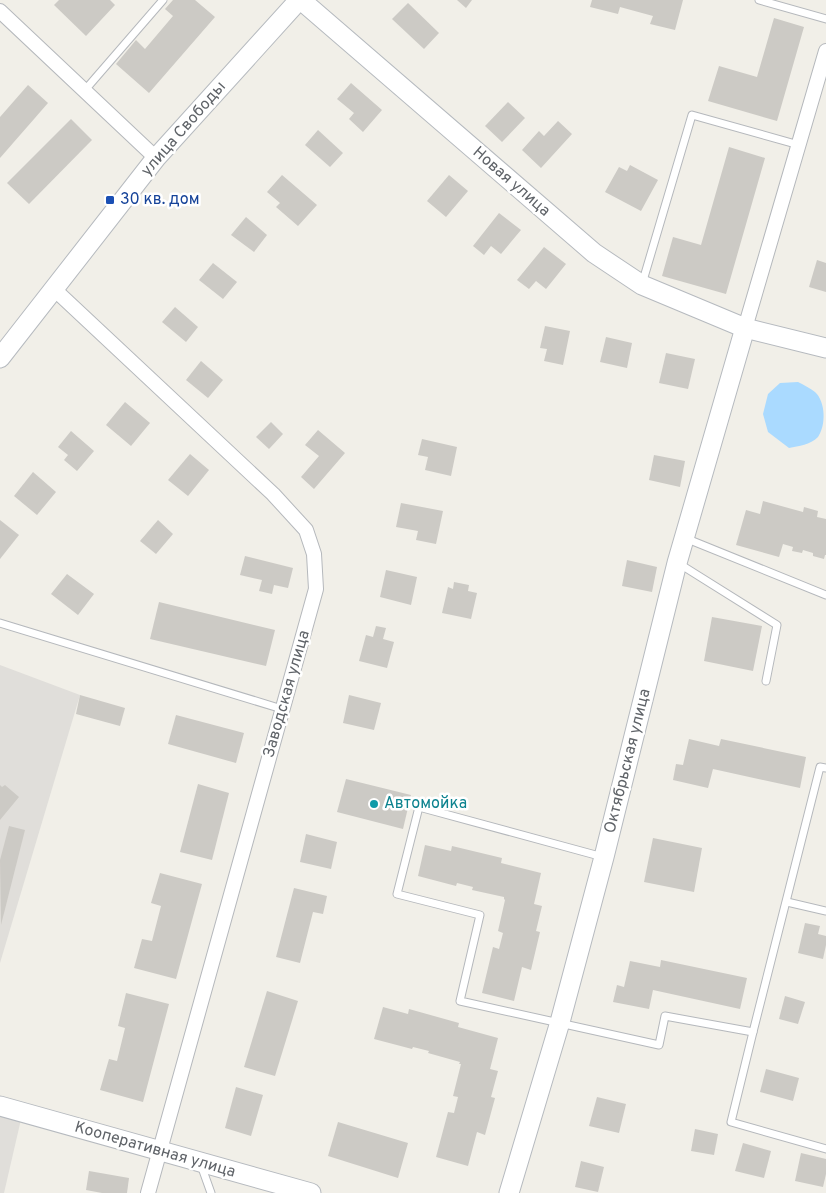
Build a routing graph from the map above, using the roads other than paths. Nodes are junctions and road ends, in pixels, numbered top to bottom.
1 (163, 0) edge
2 (300, 0) edge
3 (759, 0) edge
4 (0, 11) edge
5 (826, 19) edge
6 (826, 52) edge
7 (85, 90) junction
8 (798, 145) junction
9 (156, 158) junction
10 (642, 285) junction
11 (54, 289) junction
12 (745, 328) junction
13 (826, 348) edge
14 (0, 358) edge
15 (685, 537) junction
16 (677, 563) junction
17 (826, 595) edge
18 (0, 623) edge
19 (766, 681) dead end
20 (282, 709) junction
21 (826, 768) edge
22 (604, 857) junction
23 (786, 902) junction
24 (826, 911) edge
25 (560, 1022) junction
26 (754, 1032) junction
27 (0, 1106) edge
28 (826, 1149) edge
29 (160, 1151) junction
30 (199, 1162) junction
31 (148, 1193) edge
32 (211, 1193) edge
33 (311, 1193) edge
34 (509, 1193) edge

1 - 7 lane
2 - 9 street, улица Свободы
2 - 10 street, Новая улица
3 - 5 lane
4 - 7 street
6 - 8 street
7 - 9 street
8 - 10 lane
8 - 12 street
9 - 11 street, улица Свободы
10 - 12 street, Новая улица
11 - 14 street, улица Свободы
11 - 20 street, Заводская улица
12 - 13 street, Новая улица
12 - 15 street, Октябрьская улица
15 - 16 street, Октябрьская улица
15 - 17 lane
16 - 19 lane
16 - 22 street, Октябрьская улица
18 - 20 lane
20 - 29 street, Заводская улица
21 - 23 lane
22 - 25 street, Октябрьская улица
22 - 25 lane
23 - 24 lane
23 - 26 lane
25 - 26 lane
25 - 34 street, Октябрьская улица
26 - 28 lane
27 - 29 street, Кооперативная улица
29 - 30 street, Кооперативная улица
29 - 31 street, Заводская улица
30 - 32 lane
30 - 33 street, Кооперативная улица

